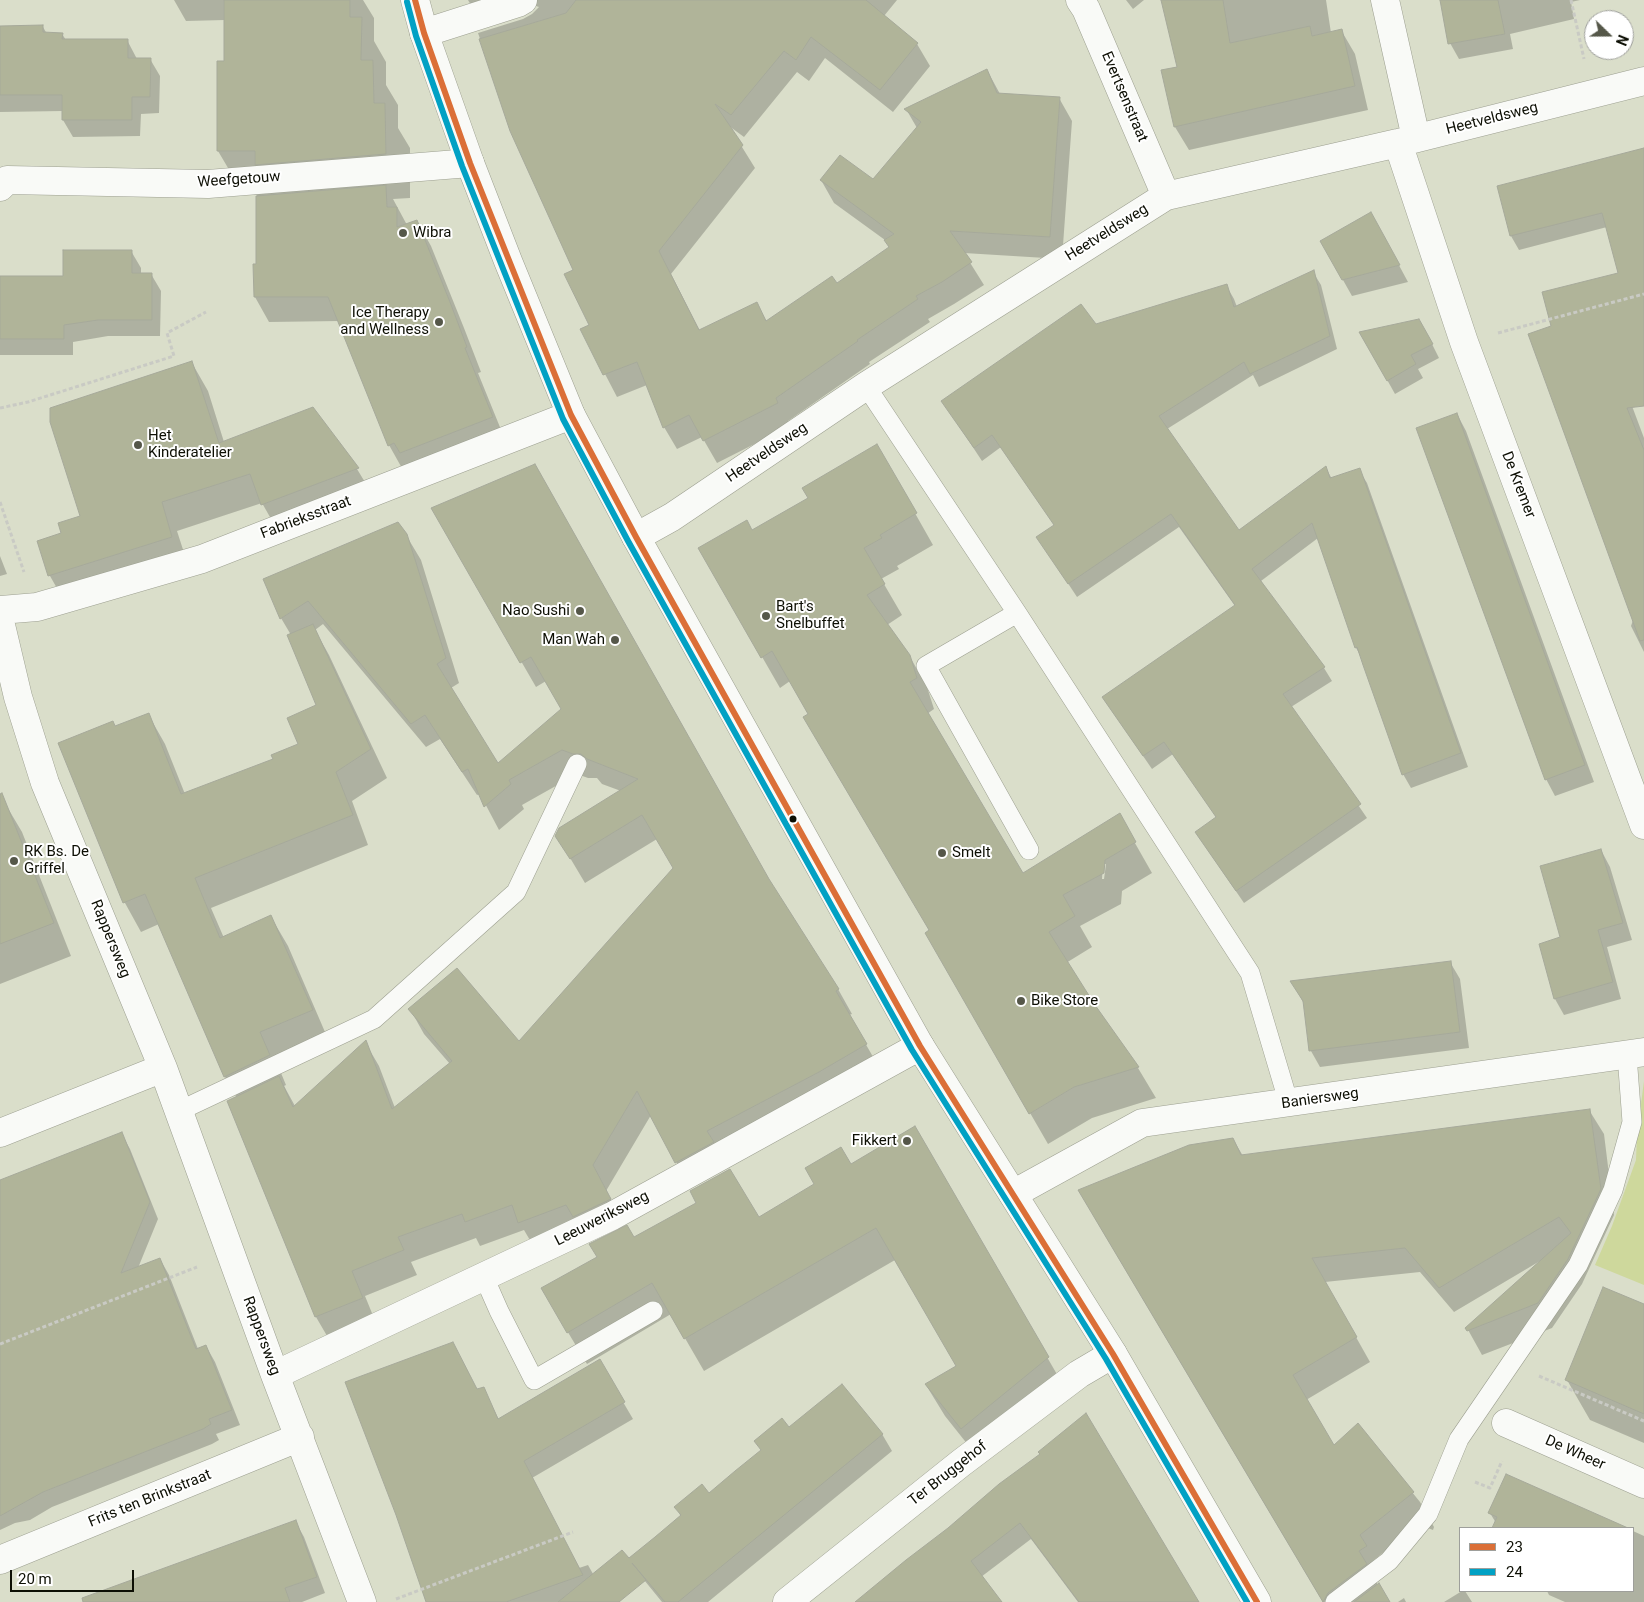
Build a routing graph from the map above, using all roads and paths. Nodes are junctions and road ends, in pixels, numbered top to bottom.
1 (415, 0) edge
2 (523, 0) edge
3 (1080, 0) edge
4 (1385, 0) edge
5 (1571, 0) edge
6 (424, 33) junction
7 (1644, 81) edge
8 (1592, 94) junction
9 (1407, 141) junction
10 (470, 163) junction
11 (2, 181) edge
12 (1166, 196) junction
13 (1644, 294) edge
14 (206, 312) dead end
15 (1464, 342) junction
16 (866, 386) junction
17 (0, 408) edge
18 (571, 415) junction
19 (0, 502) edge
20 (636, 537) junction
21 (37, 607) junction
22 (0, 610) edge
23 (1017, 613) junction
24 (0, 621) edge
25 (577, 764) dead end
26 (1644, 825) edge
27 (1030, 850) dead end
28 (920, 1046) junction
29 (1636, 1054) edge
30 (163, 1068) junction
31 (1289, 1104) junction
32 (179, 1111) junction
33 (0, 1133) edge
34 (1012, 1194) junction
35 (231, 1254) junction
36 (484, 1277) junction
37 (653, 1311) dead end
38 (0, 1344) edge
39 (1114, 1354) junction
40 (1511, 1364) junction
41 (275, 1375) junction
42 (1644, 1421) edge
43 (1511, 1425) joint
44 (300, 1438) junction
45 (1446, 1470) junction
46 (1644, 1484) edge
47 (573, 1532) dead end
48 (0, 1560) edge
49 (362, 1602) edge
50 (389, 1602) edge
51 (787, 1602) edge
52 (1257, 1602) edge
53 (1335, 1602) edge

1 - 6 street
2 - 6 street
3 - 12 street, Evertsenstraat
4 - 9 street, De Kremer
5 - 8 path
6 - 10 street
7 - 8 street, Heetveldsweg
8 - 9 street, Heetveldsweg
9 - 12 street, Heetveldsweg
9 - 15 street, De Kremer
10 - 11 street, Weefgetouw
10 - 18 street
12 - 16 street, Heetveldsweg
13 - 15 path
14 - 17 path
15 - 26 street, De Kremer
16 - 20 street, Heetveldsweg
16 - 23 lane
18 - 20 street
18 - 21 street, Fabrieksstraat
19 - 21 path
20 - 28 street
21 - 22 street, Fabrieksstraat
23 - 27 lane
23 - 31 lane
24 - 30 street, Rappersweg
25 - 32 lane
28 - 34 street
28 - 36 street, Leeuweriksweg
29 - 31 street, Baniersweg
29 - 40 lane
30 - 32 street, Rappersweg
30 - 33 street
31 - 34 street, Baniersweg
32 - 35 street, Rappersweg
34 - 39 street
35 - 38 path
35 - 41 street, Rappersweg
36 - 37 lane
36 - 41 street, Leeuweriksweg
39 - 51 street, Ter Bruggehof
39 - 52 street
40 - 42 path
40 - 45 lane
41 - 44 street, Rappersweg
43 - 45 path
43 - 46 street, De Wheer
44 - 48 street, Frits ten Brinkstraat
44 - 49 street, Rappersweg
45 - 53 lane
47 - 50 path

